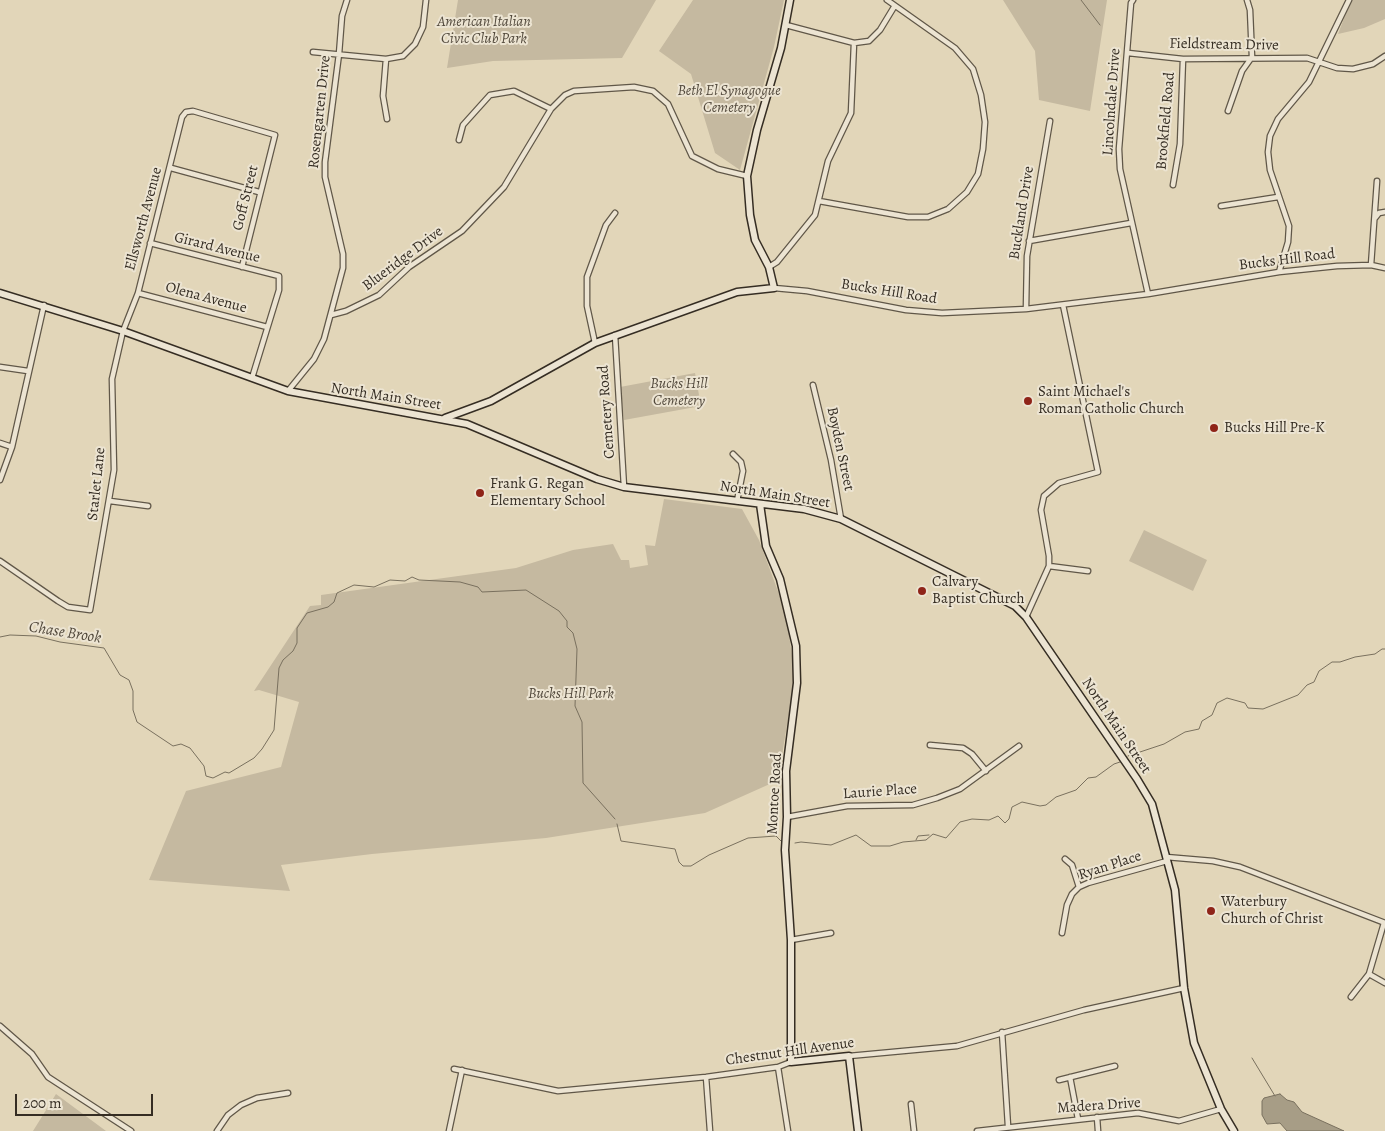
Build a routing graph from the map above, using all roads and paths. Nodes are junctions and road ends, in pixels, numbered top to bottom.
1 (347, 0) edge
2 (426, 0) edge
3 (790, 0) edge
4 (887, 0) edge
5 (1133, 0) edge
6 (1247, 0) edge
7 (1349, 0) edge
8 (894, 7) junction
9 (786, 25) junction
10 (854, 43) junction
11 (313, 52) dead end
12 (1128, 53) junction
13 (339, 54) junction
14 (1385, 56) edge
15 (1252, 57) junction
16 (386, 59) junction
17 (1183, 59) junction
18 (1319, 61) junction
19 (551, 109) junction
20 (1228, 111) dead end
21 (186, 112) joint
22 (387, 119) dead end
23 (1050, 121) dead end
24 (459, 140) dead end
25 (171, 168) junction
26 (747, 176) junction
27 (1377, 181) dead end
28 (1173, 185) dead end
29 (260, 192) junction
30 (1278, 197) junction
31 (819, 201) junction
32 (1221, 206) dead end
33 (1385, 212) edge
34 (615, 213) dead end
35 (1374, 220) junction
36 (1131, 223) junction
37 (1029, 241) junction
38 (150, 244) junction
39 (1371, 265) junction
40 (242, 267) junction
41 (769, 267) junction
42 (1385, 268) edge
43 (1279, 272) junction
44 (774, 288) junction
45 (0, 293) edge
46 (138, 293) junction
47 (1148, 294) junction
48 (1064, 304) junction
49 (44, 305) junction
50 (1026, 310) junction
51 (331, 315) junction
52 (267, 327) junction
53 (123, 331) junction
54 (615, 335) junction
55 (595, 343) junction
56 (0, 367) edge
57 (28, 371) junction
58 (252, 378) junction
59 (813, 386) dead end
60 (288, 391) junction
61 (444, 419) junction
62 (0, 443) edge
63 (12, 447) junction
64 (732, 454) dead end
65 (0, 480) edge
66 (624, 487) junction
67 (110, 501) junction
68 (738, 501) junction
69 (760, 504) junction
70 (148, 506) dead end
71 (841, 518) junction
72 (0, 561) edge
73 (1049, 566) junction
74 (1088, 571) dead end
75 (1026, 617) junction
76 (930, 745) dead end
77 (1019, 746) dead end
78 (986, 771) junction
79 (787, 817) junction
80 (1065, 859) dead end
81 (1166, 859) junction
82 (1079, 887) junction
83 (1385, 923) edge
84 (831, 933) dead end
85 (1062, 933) dead end
86 (791, 940) junction
87 (1370, 974) junction
88 (1385, 983) edge
89 (1184, 988) junction
90 (1351, 997) dead end
91 (0, 1026) edge
92 (1002, 1032) junction
93 (849, 1056) junction
94 (791, 1062) junction
95 (1115, 1066) dead end
96 (778, 1068) junction
97 (454, 1069) dead end
98 (462, 1070) junction
99 (706, 1077) junction
100 (1070, 1077) junction
101 (1059, 1080) dead end
102 (288, 1093) dead end
103 (911, 1104) dead end
104 (1221, 1110) junction
105 (1097, 1117) junction
106 (1078, 1119) junction
107 (1008, 1126) junction
108 (131, 1131) edge
109 (217, 1131) edge
110 (449, 1131) edge
111 (710, 1131) edge
112 (788, 1131) edge
113 (858, 1131) edge
114 (914, 1131) edge
115 (977, 1131) edge
116 (1098, 1131) edge
117 (1234, 1131) edge

1 - 13 street, Rosengarten Drive
2 - 16 street
3 - 9 main road
4 - 8 street
5 - 12 street, Lincolndale Drive
6 - 15 street
7 - 18 street
8 - 10 street
8 - 31 street
9 - 10 street
9 - 26 main road
10 - 31 street
11 - 13 street
12 - 17 street, Fieldstream Drive
12 - 36 street, Lincolndale Drive
13 - 16 street
13 - 51 street, Rosengarten Drive
14 - 18 street, Fieldstream Drive
15 - 17 street, Fieldstream Drive
15 - 18 street, Fieldstream Drive
15 - 20 street
16 - 22 street
17 - 28 street, Brookfield Road
18 - 30 street
19 - 24 street
19 - 26 street, Blueridge Drive
19 - 51 street, Blueridge Drive
21 - 25 street, Ellsworth Avenue
21 - 29 street, Goff Street
23 - 37 street, Buckland Drive
25 - 29 street
25 - 38 street, Ellsworth Avenue
26 - 41 main road
27 - 35 street
29 - 40 street, Goff Street
30 - 32 street
30 - 43 street
31 - 41 street
33 - 35 street
34 - 55 street
35 - 39 street
36 - 37 street
36 - 47 street, Lincolndale Drive
37 - 50 street, Buckland Drive
38 - 40 street, Girard Avenue
38 - 46 street, Ellsworth Avenue
39 - 42 street, Bucks Hill Road
39 - 43 street, Bucks Hill Road
40 - 52 street, Girard Avenue
41 - 44 main road
43 - 47 street, Bucks Hill Road
44 - 50 street, Bucks Hill Road
44 - 54 main road, Bucks Hill Road
45 - 49 main road, North Main Street
46 - 52 street, Olena Avenue
46 - 53 street, Ellsworth Avenue
47 - 48 street, Bucks Hill Road
48 - 50 street, Bucks Hill Road
48 - 73 street
49 - 53 main road, North Main Street
49 - 57 street
51 - 60 street, Rosengarten Drive
52 - 58 street
53 - 58 main road, North Main Street
53 - 67 street, Starlet Lane
54 - 55 main road, Bucks Hill Road
54 - 66 street, Cemetery Road
55 - 61 main road, Bucks Hill Road
56 - 57 street
57 - 63 street
58 - 60 main road, North Main Street
59 - 71 street, Boyden Street
60 - 61 main road, North Main Street
61 - 66 main road, North Main Street
62 - 63 street
63 - 65 street
64 - 68 street
66 - 68 main road, North Main Street
67 - 70 street
67 - 72 street, Starlet Lane
68 - 69 main road, North Main Street
69 - 71 main road, North Main Street
69 - 79 main road, Montoe Road
71 - 75 main road, North Main Street
73 - 74 street
73 - 75 street
75 - 81 main road, North Main Street
76 - 78 street
77 - 78 street, Laurie Place
78 - 79 street, Laurie Place
79 - 86 main road, Montoe Road
80 - 82 street
81 - 82 street, Ryan Place
81 - 83 street
81 - 89 main road, North Main Street
82 - 85 street, Ryan Place
83 - 87 street
84 - 86 street
86 - 94 main road, Montoe Road
87 - 88 street
87 - 90 street
89 - 92 street, Chestnut Hill Avenue
89 - 104 main road, North Main Street
91 - 108 street
92 - 93 street, Chestnut Hill Avenue
92 - 107 street
93 - 94 main road, Chestnut Hill Avenue
93 - 113 main road
94 - 96 street, Chestnut Hill Avenue
95 - 100 street
96 - 99 street, Chestnut Hill Avenue
96 - 112 street
97 - 98 street, Chestnut Hill Avenue
98 - 99 street, Chestnut Hill Avenue
98 - 110 street
99 - 111 street
100 - 101 street
100 - 106 street
102 - 109 street
103 - 114 street
104 - 105 street, Madera Drive
104 - 117 main road, North Main Street
105 - 106 street, Madera Drive
105 - 116 street
106 - 107 street, Madera Drive
107 - 115 street, Madera Drive

